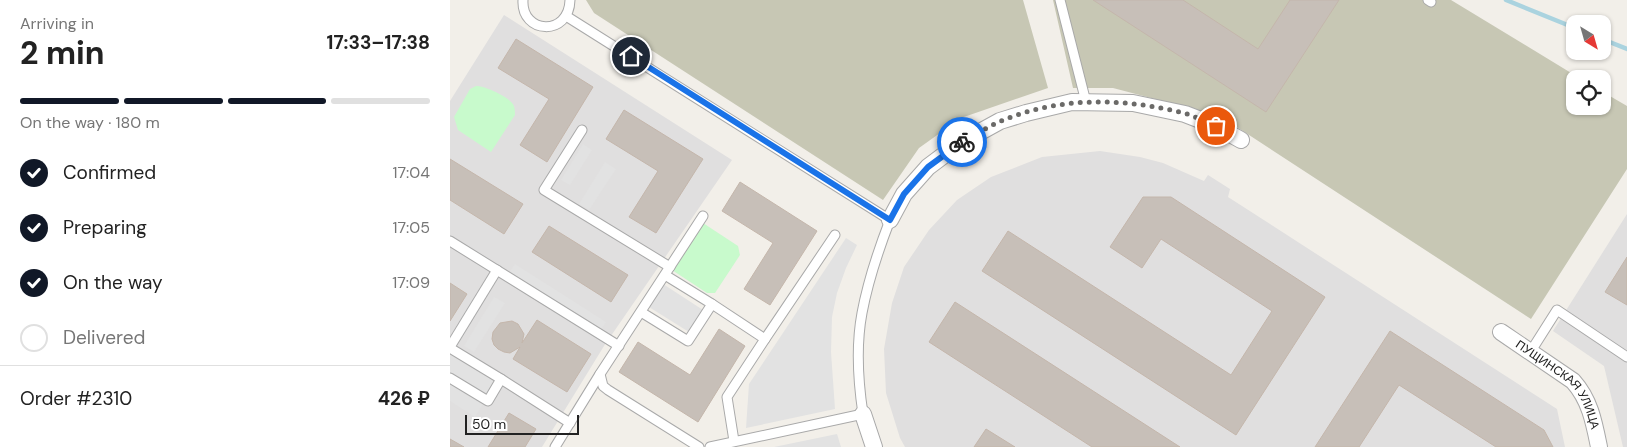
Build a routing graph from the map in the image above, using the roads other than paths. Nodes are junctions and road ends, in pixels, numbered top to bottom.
1 (523, 0) edge
2 (570, 0) edge
3 (1060, 0) edge
4 (566, 16) junction
5 (1086, 102) junction
6 (582, 130) dead end
7 (1241, 140) dead end
8 (703, 216) dead end
9 (890, 220) junction
10 (835, 235) dead end
11 (450, 241) edge
12 (497, 270) junction
13 (668, 271) junction
14 (712, 304) junction
15 (641, 312) junction
16 (1501, 332) dead end
17 (765, 339) junction
18 (619, 346) junction
19 (450, 348) edge
20 (1531, 351) junction
21 (1627, 357) edge
22 (600, 374) junction
23 (450, 378) edge
24 (501, 379) junction
25 (862, 414) junction
26 (570, 423) junction
27 (734, 441) junction
28 (555, 447) edge
29 (699, 447) edge
30 (710, 447) edge
31 (874, 447) edge
32 (1599, 447) edge

1 - 4 lane
2 - 4 lane
3 - 5 lane
4 - 9 lane
5 - 7 street
5 - 9 street
6 - 13 lane
8 - 13 lane
9 - 25 lane
10 - 17 lane
11 - 12 lane
12 - 18 lane
12 - 19 lane
13 - 14 lane
13 - 15 lane
14 - 15 lane
14 - 17 lane
15 - 18 lane
16 - 20 street, ПУЩИНСКАЯ УЛИЦА
17 - 27 lane
18 - 22 lane
19 - 24 lane
20 - 21 lane
20 - 32 street, ПУЩИНСКАЯ УЛИЦА
22 - 26 lane
22 - 29 lane
23 - 24 lane
24 - 26 lane
25 - 27 lane
25 - 31 street
26 - 28 lane
27 - 30 lane

